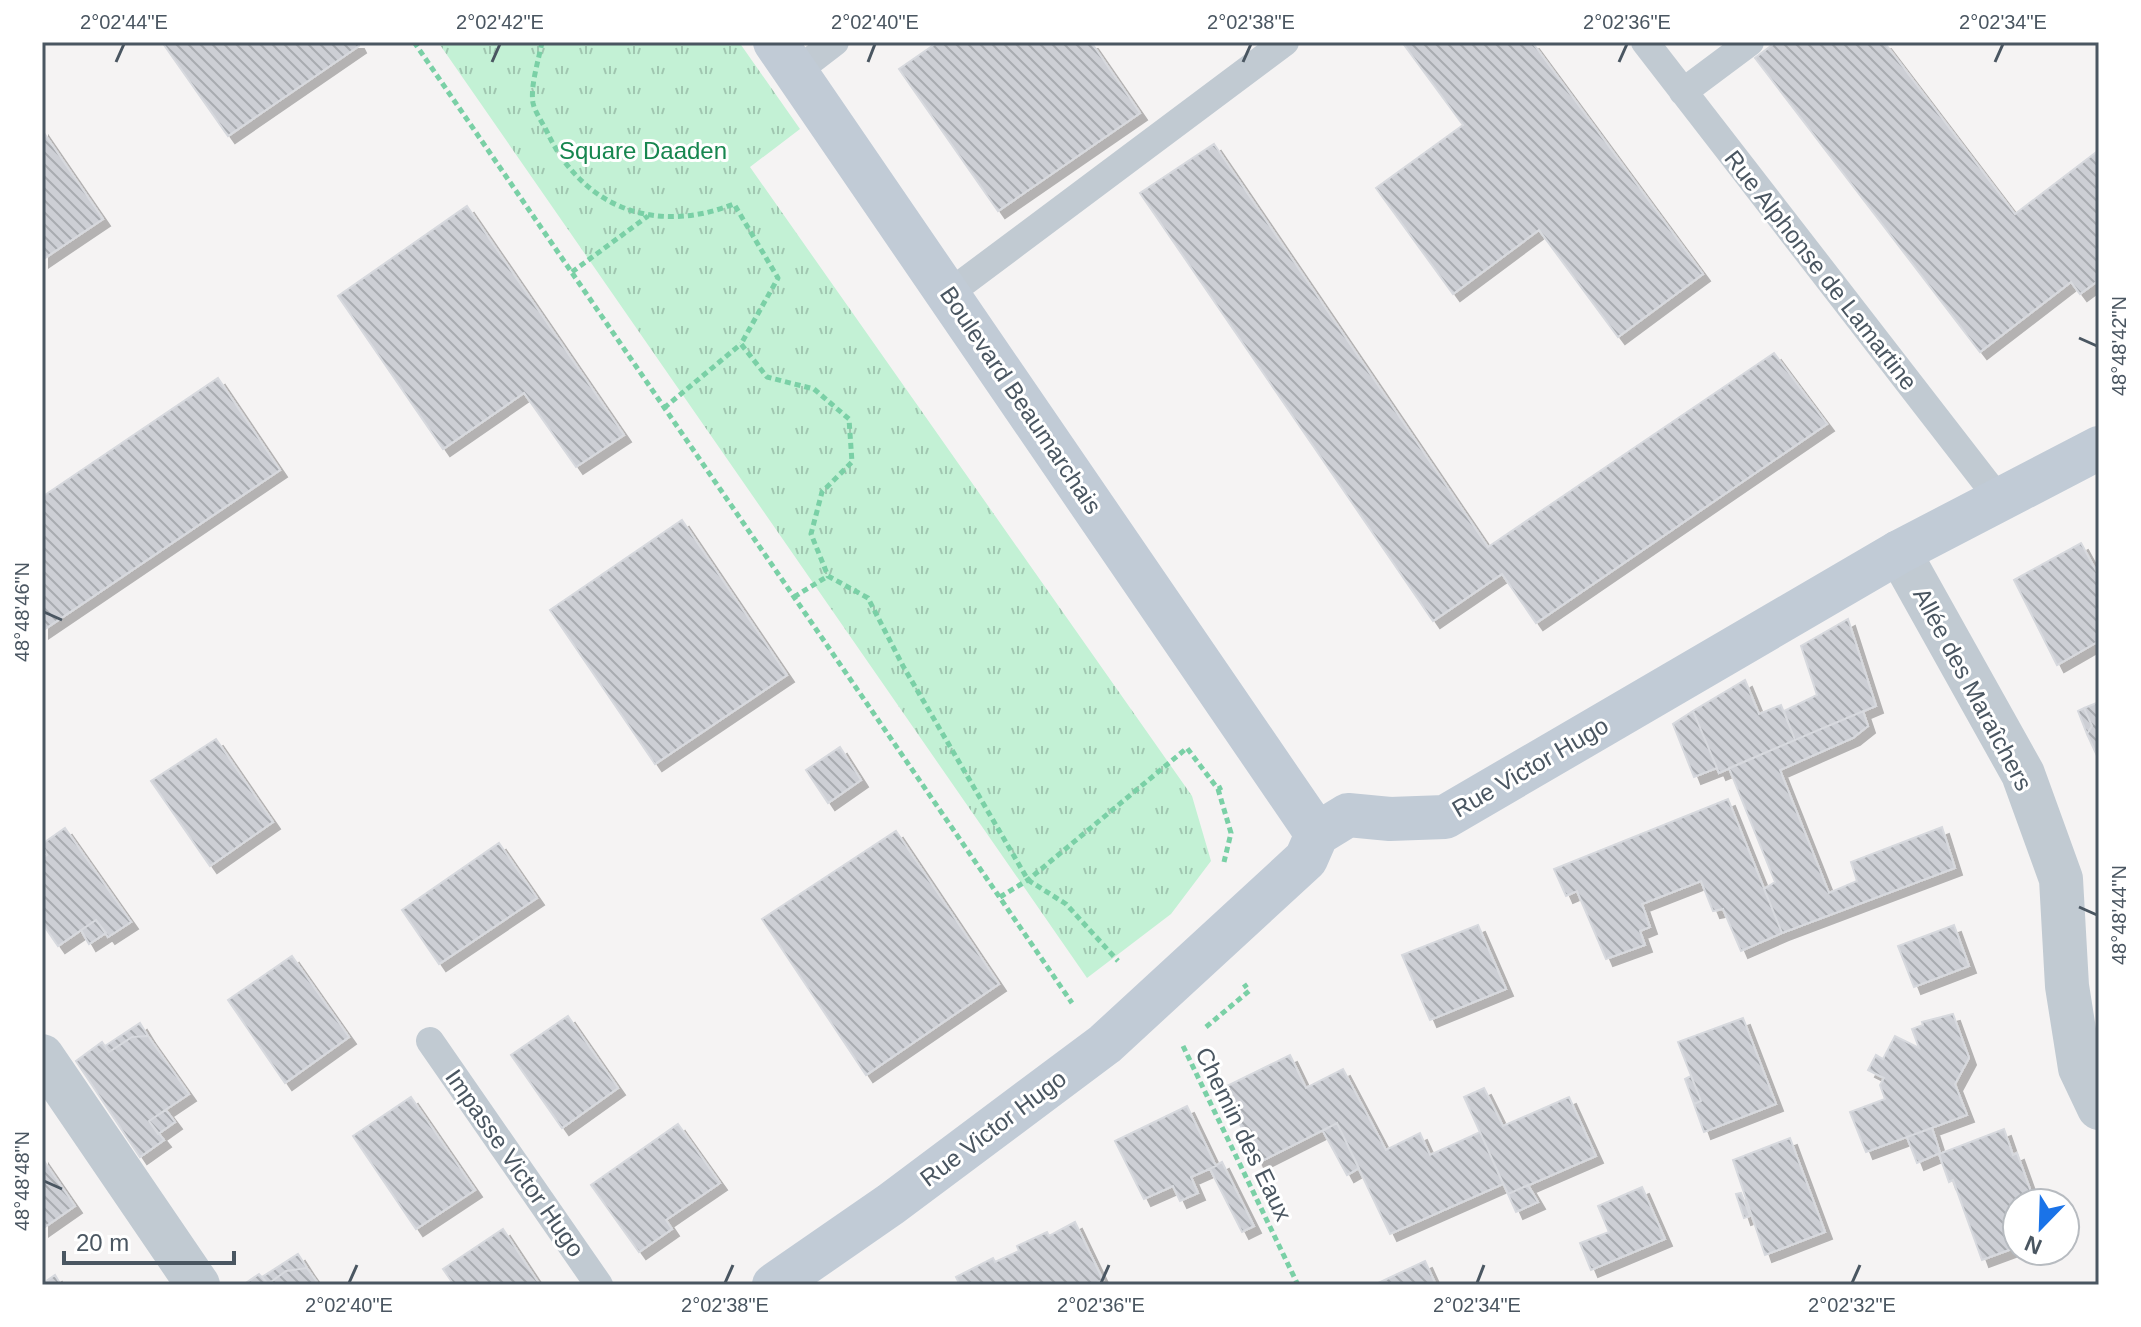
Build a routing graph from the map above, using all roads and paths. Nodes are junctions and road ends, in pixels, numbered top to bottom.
1 (414, 42) edge
2 (542, 42) edge
3 (835, 42) edge
4 (1285, 42) edge
5 (1645, 42) edge
6 (1750, 42) edge
7 (786, 57) edge
8 (1683, 92) junction
9 (648, 216) junction
10 (572, 272) junction
11 (948, 294) junction
12 (741, 344) junction
13 (664, 408) junction
14 (2099, 448) edge
15 (1998, 498) junction
16 (1899, 552) junction
17 (828, 576) junction
18 (794, 597) junction
19 (1266, 759) junction
20 (1218, 789) junction
21 (1333, 825) junction
22 (1221, 874) dead end
23 (1028, 880) junction
24 (1000, 897) junction
25 (1212, 943) junction
26 (1126, 970) dead end
27 (1078, 1011) dead end
28 (1204, 1028) dead end
29 (1192, 1038) dead end
30 (430, 1041) dead end
31 (42, 1056) edge
32 (2099, 1108) edge
33 (198, 1285) edge
34 (599, 1285) edge
35 (774, 1285) edge
36 (1298, 1285) edge

1 - 10 path
2 - 9 path
3 - 7 lane
4 - 11 lane
5 - 8 lane, Rue Alphonse de Lamartine
6 - 8 lane
7 - 11 street, Boulevard Beaumarchais
8 - 15 lane, Rue Alphonse de Lamartine
9 - 10 path
9 - 12 path
10 - 13 path
11 - 19 street, Boulevard Beaumarchais
12 - 13 path
12 - 17 path
13 - 18 path
14 - 15 street, Rue Victor Hugo
15 - 16 street, Rue Victor Hugo
16 - 21 street, Rue Victor Hugo
16 - 32 street, Allée des Maraîchers
17 - 18 path
17 - 23 path
18 - 24 path
19 - 20 path
19 - 21 street, Boulevard Beaumarchais
20 - 22 path
20 - 23 path
21 - 25 street, Rue Victor Hugo
23 - 24 path
23 - 26 path
24 - 27 path
25 - 28 path, Chemin des Eaux
25 - 35 street, Rue Victor Hugo
29 - 36 path, Chemin des Eaux
30 - 34 lane, Impasse Victor Hugo
31 - 33 street

